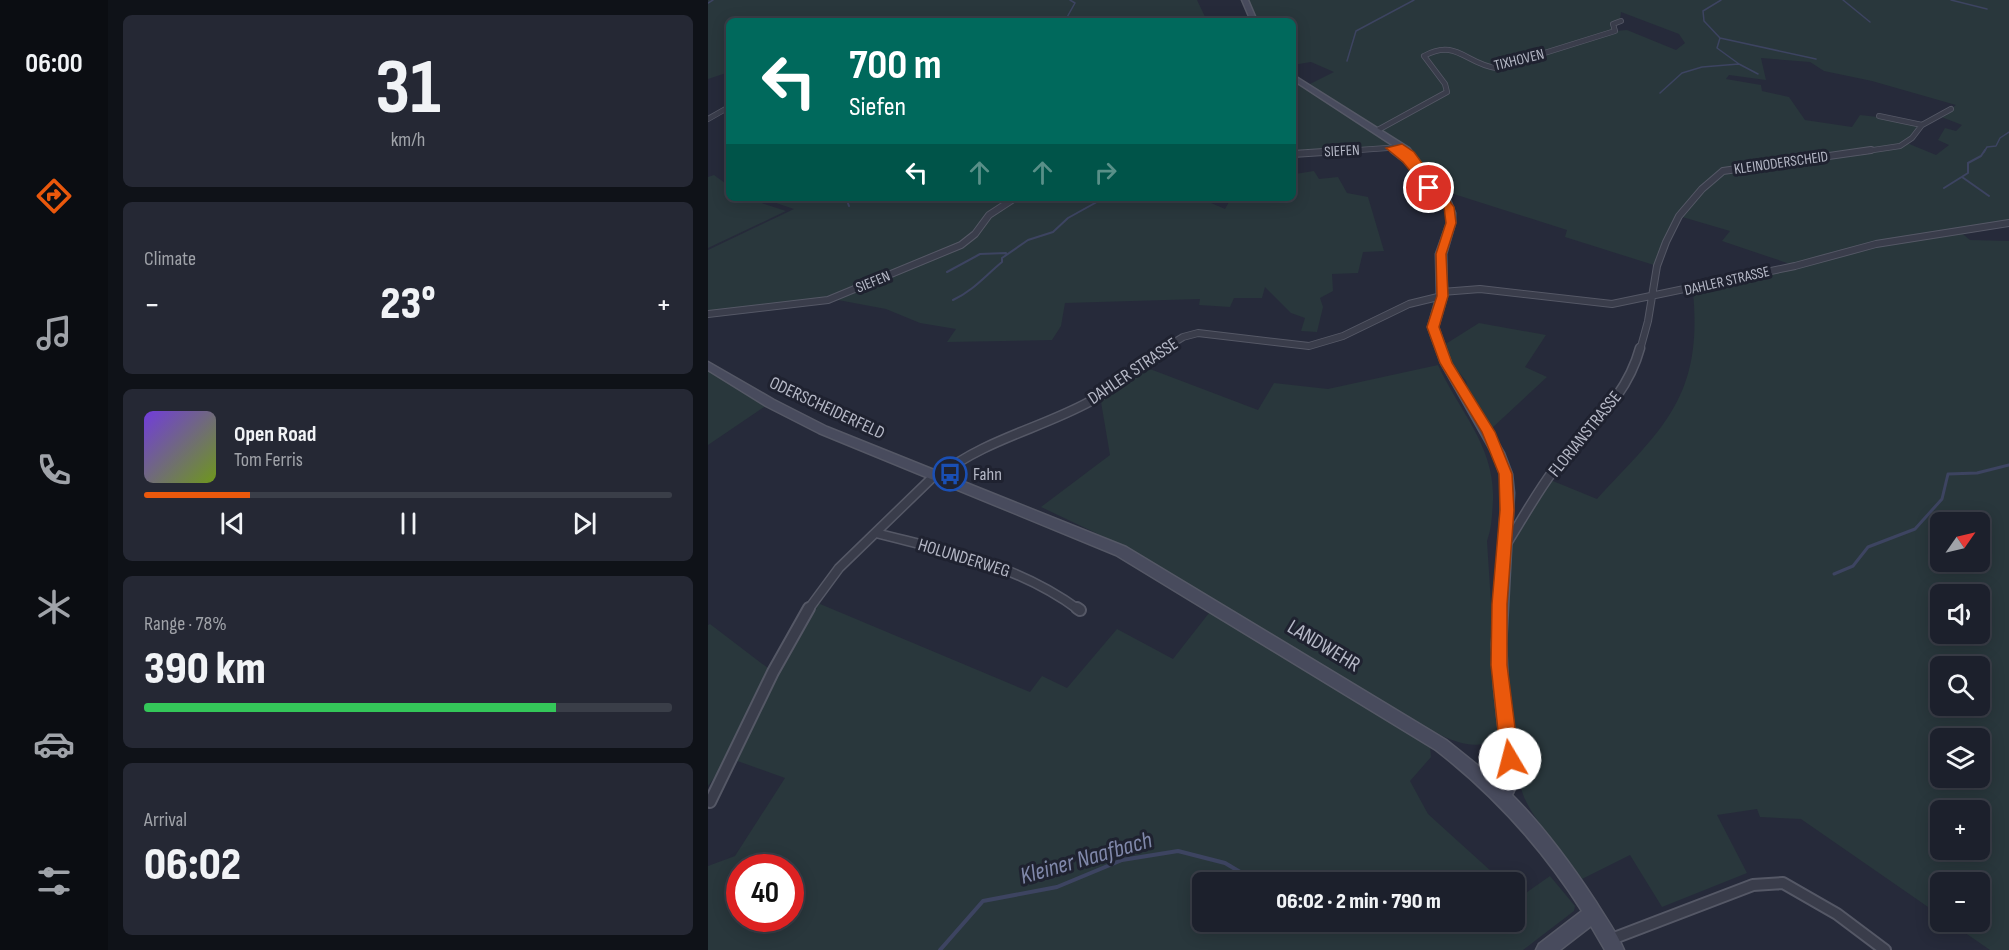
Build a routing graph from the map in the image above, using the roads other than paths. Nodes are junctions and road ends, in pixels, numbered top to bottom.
1 (1245, 0) edge
2 (1253, 18) edge
3 (1621, 21) dead end
4 (1296, 79) edge
5 (726, 109) edge
6 (1951, 109) dead end
7 (1879, 116) dead end
8 (708, 119) edge
9 (1922, 125) junction
10 (1376, 130) junction
11 (1402, 147) junction
12 (1390, 148) junction
13 (1296, 154) edge
14 (1426, 187) dead end
15 (1010, 201) edge
16 (2009, 223) edge
17 (1666, 242) joint
18 (1442, 294) junction
19 (1650, 298) junction
20 (708, 314) edge
21 (708, 366) edge
22 (937, 476) junction
23 (876, 533) junction
24 (1504, 548) junction
25 (1080, 609) dead end
26 (1504, 795) junction
27 (710, 802) dead end
28 (1594, 913) junction
29 (1612, 945) edge
30 (1545, 950) edge
31 (1885, 950) edge

1 - 2 street
3 - 10 street, TIXHOVEN
4 - 10 street
5 - 8 street
6 - 9 street, KLEINODERSCHEID
7 - 9 street
9 - 17 street, KLEINODERSCHEID
10 - 11 street
11 - 12 street, SIEFEN
11 - 18 street
12 - 13 street, SIEFEN
12 - 14 street
15 - 20 street, SIEFEN
16 - 19 street, DAHLER STRASSE
17 - 19 street, FLORIANSTRASSE
18 - 19 street, DAHLER STRASSE
18 - 22 street, DAHLER STRASSE
18 - 24 street
19 - 24 street, FLORIANSTRASSE
21 - 22 street, ODERSCHEIDERFELD
22 - 23 street
22 - 26 street, LANDWEHR
23 - 25 street, HOLUNDERWEG
23 - 27 street
24 - 26 street
26 - 28 street, LANDWEHR
28 - 29 street, LANDWEHR
28 - 30 street
29 - 31 street

